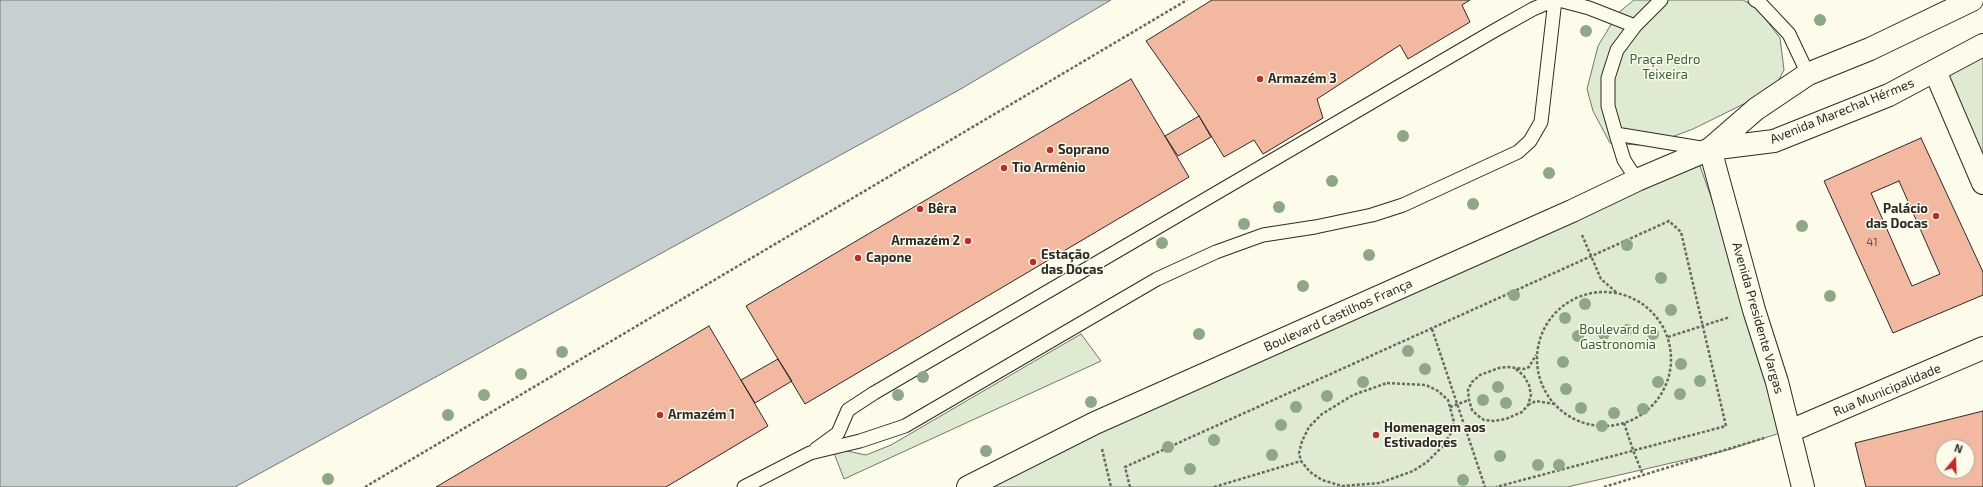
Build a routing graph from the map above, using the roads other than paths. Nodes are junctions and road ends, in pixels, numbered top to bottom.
1 (1554, 0) edge
2 (1559, 0) edge
3 (1661, 0) edge
4 (1755, 0) edge
5 (1972, 0) edge
6 (1635, 26) junction
7 (1983, 45) edge
8 (1935, 71) junction
9 (1808, 74) junction
10 (1616, 134) junction
11 (1710, 150) junction
12 (1637, 180) junction
13 (1983, 183) edge
14 (1983, 348) edge
15 (1790, 431) junction
16 (810, 453) junction
17 (744, 487) edge
18 (968, 487) edge
19 (1803, 487) edge

1 - 16 lane
1 - 16 lane
2 - 6 lane
3 - 6 lane
4 - 9 lane
5 - 9 main road
6 - 10 lane
7 - 8 main road, Avenida Marechal Hérmes
8 - 11 main road, Avenida Marechal Hérmes
8 - 13 main road
9 - 11 main road
10 - 11 lane
10 - 12 lane
11 - 12 main road, Boulevard Castilhos França
11 - 15 main road, Avenida Presidente Vargas
12 - 18 main road, Boulevard Castilhos França
14 - 15 main road, Rua Municipalidade
15 - 19 main road, Avenida Presidente Vargas
16 - 17 lane

